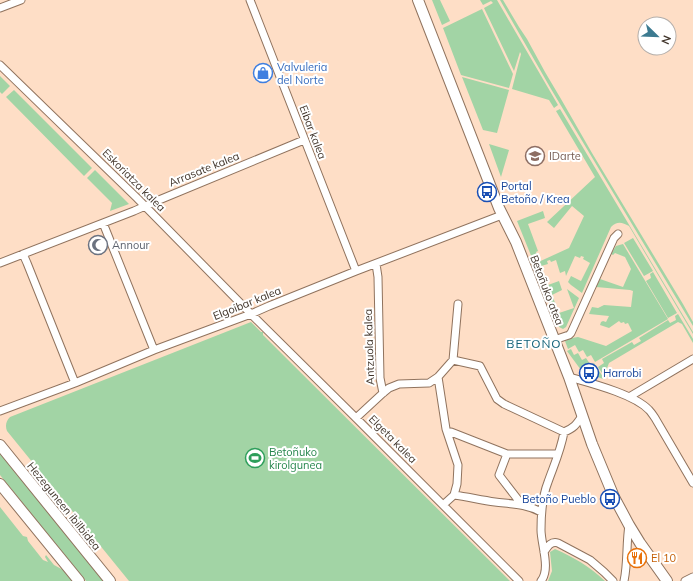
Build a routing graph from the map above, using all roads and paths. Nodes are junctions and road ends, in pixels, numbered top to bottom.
1 (21, 0) edge
2 (250, 0) edge
3 (418, 0) edge
4 (0, 8) edge
5 (0, 65) edge
6 (304, 140) junction
7 (145, 206) junction
8 (502, 215) junction
9 (103, 223) junction
10 (618, 234) dead end
11 (23, 254) junction
12 (0, 263) edge
13 (376, 264) junction
14 (356, 271) junction
15 (458, 304) dead end
16 (251, 314) junction
17 (554, 340) junction
18 (154, 350) junction
19 (693, 359) edge
20 (453, 360) junction
21 (438, 377) junction
22 (569, 377) junction
23 (75, 383) junction
24 (383, 393) junction
25 (629, 397) junction
26 (0, 411) edge
27 (582, 416) junction
28 (356, 418) junction
29 (573, 428) junction
30 (451, 432) dead end
31 (564, 432) junction
32 (589, 434) junction
33 (0, 445) edge
34 (507, 454) junction
35 (554, 454) dead end
36 (693, 483) edge
37 (0, 484) edge
38 (454, 495) junction
39 (520, 502) dead end
40 (443, 505) junction
41 (541, 512) junction
42 (629, 525) junction
43 (541, 533) junction
44 (555, 542) junction
45 (544, 552) junction
46 (693, 577) edge
47 (664, 580) edge
48 (79, 581) edge
49 (110, 581) edge
50 (519, 581) edge
51 (541, 581) edge
52 (613, 581) edge
53 (624, 581) edge
54 (685, 581) edge

1 - 4 street
2 - 6 street, Eibar kalea
3 - 8 main road, Betoñuko atea
5 - 7 street, Eskoriatza kalea
6 - 7 street, Arrasate kalea
6 - 14 street, Eibar kalea
7 - 9 street, Arrasate kalea
7 - 16 street, Eskoriatza kalea
8 - 13 street, Elgoibar kalea
8 - 17 main road, Betoñuko atea
9 - 11 street, Arrasate kalea
9 - 18 street
10 - 17 street
11 - 12 street, Arrasate kalea
11 - 23 street
13 - 14 street, Elgoibar kalea
13 - 24 street, Antzuola kalea
14 - 16 street, Elgoibar kalea
15 - 20 street
16 - 18 street, Elgoibar kalea
16 - 28 street, Elgeta kalea
17 - 22 main road, Betoñuko atea
18 - 23 street, Elgoibar kalea
19 - 25 street
20 - 21 street
20 - 31 street
21 - 24 street
21 - 38 street
22 - 25 street
22 - 27 main road, Betoñuko atea
23 - 26 street, Elgoibar kalea
24 - 28 street, Antzuola kalea
25 - 36 street
27 - 29 street
27 - 32 main road, Betoñuko atea
28 - 40 street, Elgeta kalea
29 - 31 street
29 - 32 street
30 - 34 street
31 - 41 street
32 - 42 main road, Betoñuko atea
33 - 49 main road, Hezeguneen ibilbidea
34 - 35 street
34 - 39 street
37 - 48 main road
38 - 40 street
38 - 41 street
40 - 50 street, Elgeta kalea
41 - 43 street
42 - 47 main road, Betoñuko atea
42 - 53 street
43 - 44 street
43 - 45 street
44 - 45 street
44 - 52 street
45 - 51 street
46 - 54 street

